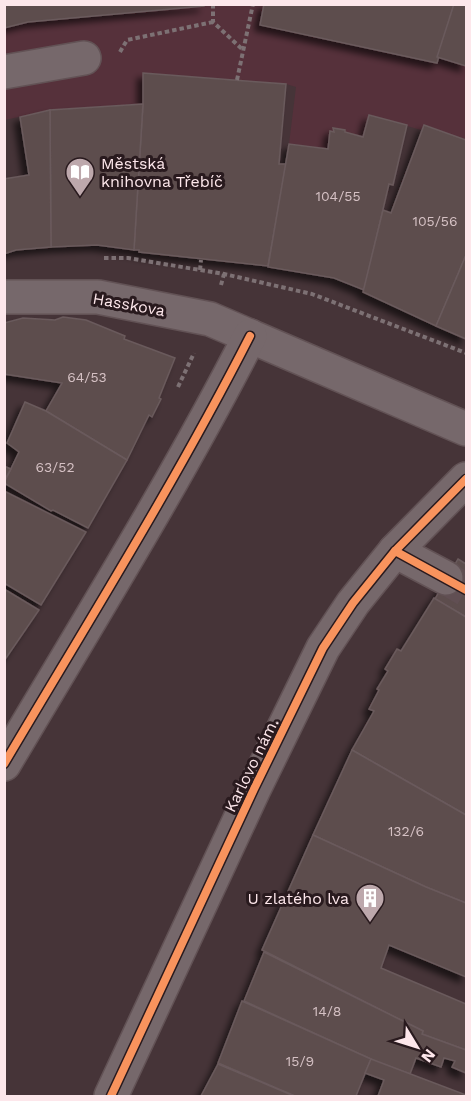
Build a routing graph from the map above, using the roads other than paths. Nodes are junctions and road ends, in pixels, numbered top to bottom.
1 (84, 58) dead end
2 (4, 72) edge
3 (4, 297) edge
4 (250, 336) junction
5 (466, 429) edge
6 (466, 479) edge
7 (395, 551) junction
8 (446, 578) tunnel mouth
9 (4, 764) edge
10 (111, 1096) edge

1 - 2 street
3 - 4 street, Hasskova
4 - 5 street
4 - 9 street
6 - 7 street, Karlovo nám.
7 - 8 street
7 - 10 street, Karlovo nám.

